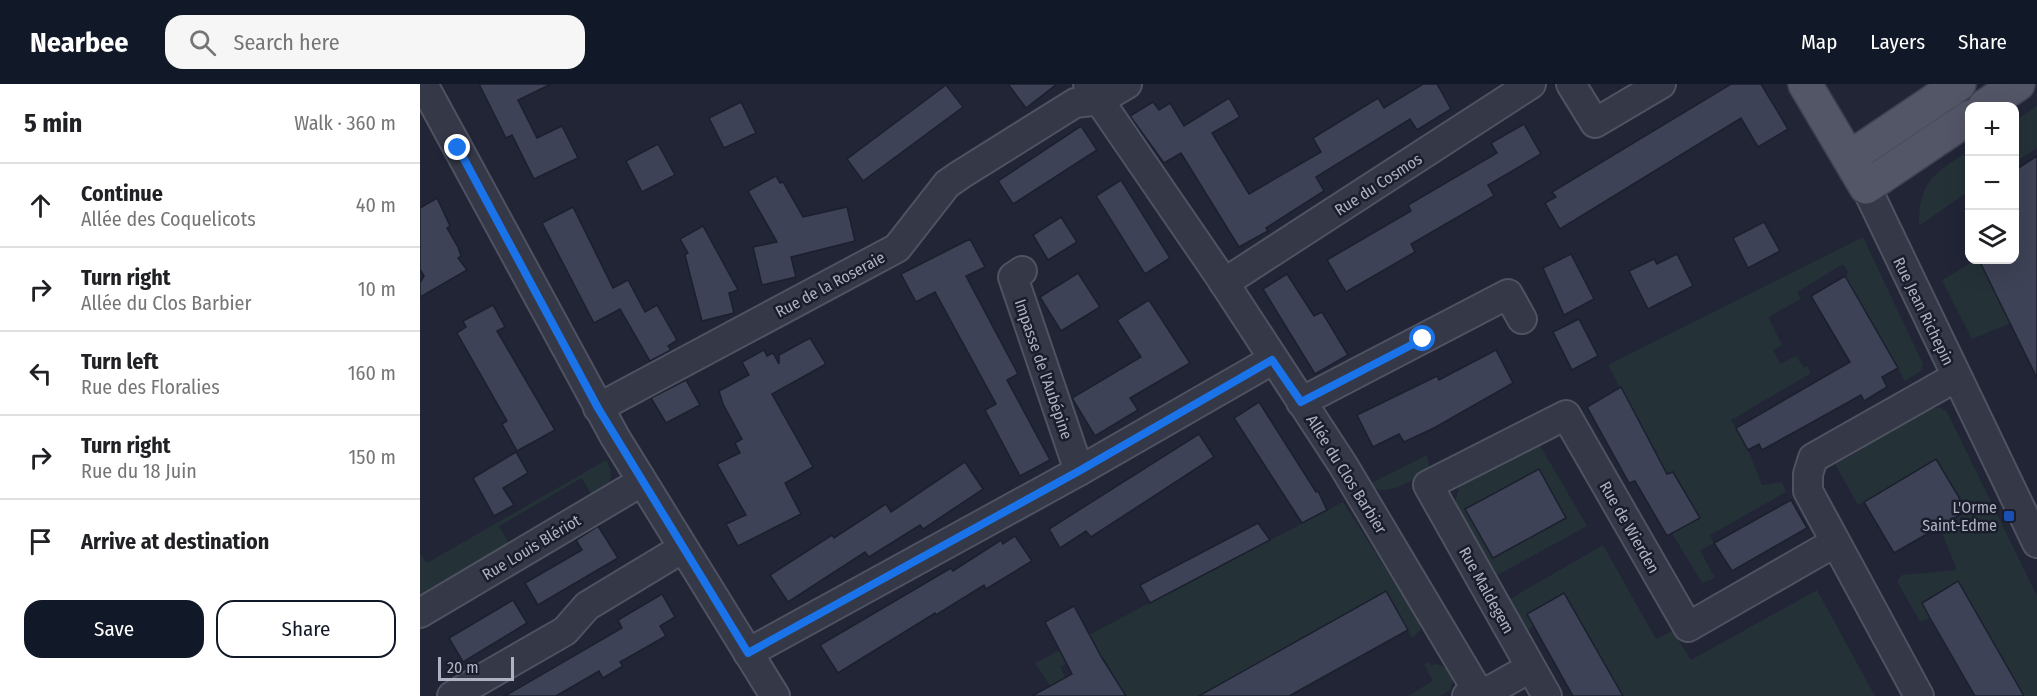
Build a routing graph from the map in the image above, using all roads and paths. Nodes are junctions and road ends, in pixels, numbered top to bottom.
1 (423, 84) edge
2 (1127, 84) edge
3 (1531, 84) edge
4 (1571, 84) edge
5 (1660, 84) edge
6 (1805, 84) edge
7 (1959, 84) edge
8 (2018, 84) edge
9 (1094, 92) edge
10 (1991, 102) edge
11 (1965, 120) edge
12 (1850, 158) junction
13 (1866, 187) junction
14 (1022, 271) dead end
15 (1224, 284) junction
16 (1522, 320) dead end
17 (1272, 360) junction
18 (1956, 377) junction
19 (1301, 402) junction
20 (598, 408) junction
21 (1079, 471) junction
22 (642, 482) junction
23 (1428, 484) joint
24 (1834, 543) junction
25 (2037, 543) edge
26 (683, 548) junction
27 (420, 613) edge
28 (748, 653) junction
29 (1530, 668) junction
30 (1472, 693) edge
31 (452, 696) edge
32 (775, 696) edge
33 (1547, 696) edge
34 (1919, 696) edge

1 - 20 street
2 - 9 street, Rue de la Roseraie
3 - 15 street, Rue du Cosmos
4 - 5 street
6 - 12 main road, Rue Jean Richepin
7 - 12 main road
8 - 10 main road
9 - 15 street, Allée du Clos Barbier
9 - 20 street, Rue de la Roseraie
11 - 13 main road
12 - 13 main road, Rue Jean Richepin
13 - 18 street, Rue Jean Richepin
14 - 21 street, Impasse de l'Aubépine
15 - 17 street, Allée du Clos Barbier
16 - 19 street
17 - 19 street, Allée du Clos Barbier
17 - 21 street
18 - 24 street
18 - 25 street, Rue Jean Richepin
19 - 30 street, Allée du Clos Barbier
20 - 22 street
21 - 28 street
22 - 26 street
22 - 27 street, Rue Louis Blériot
23 - 24 street, Rue de Wierden
23 - 29 street, Rue Maldegem
24 - 34 street
26 - 28 street
26 - 31 street
28 - 32 street
29 - 30 street
29 - 33 street, Rue Maldegem

